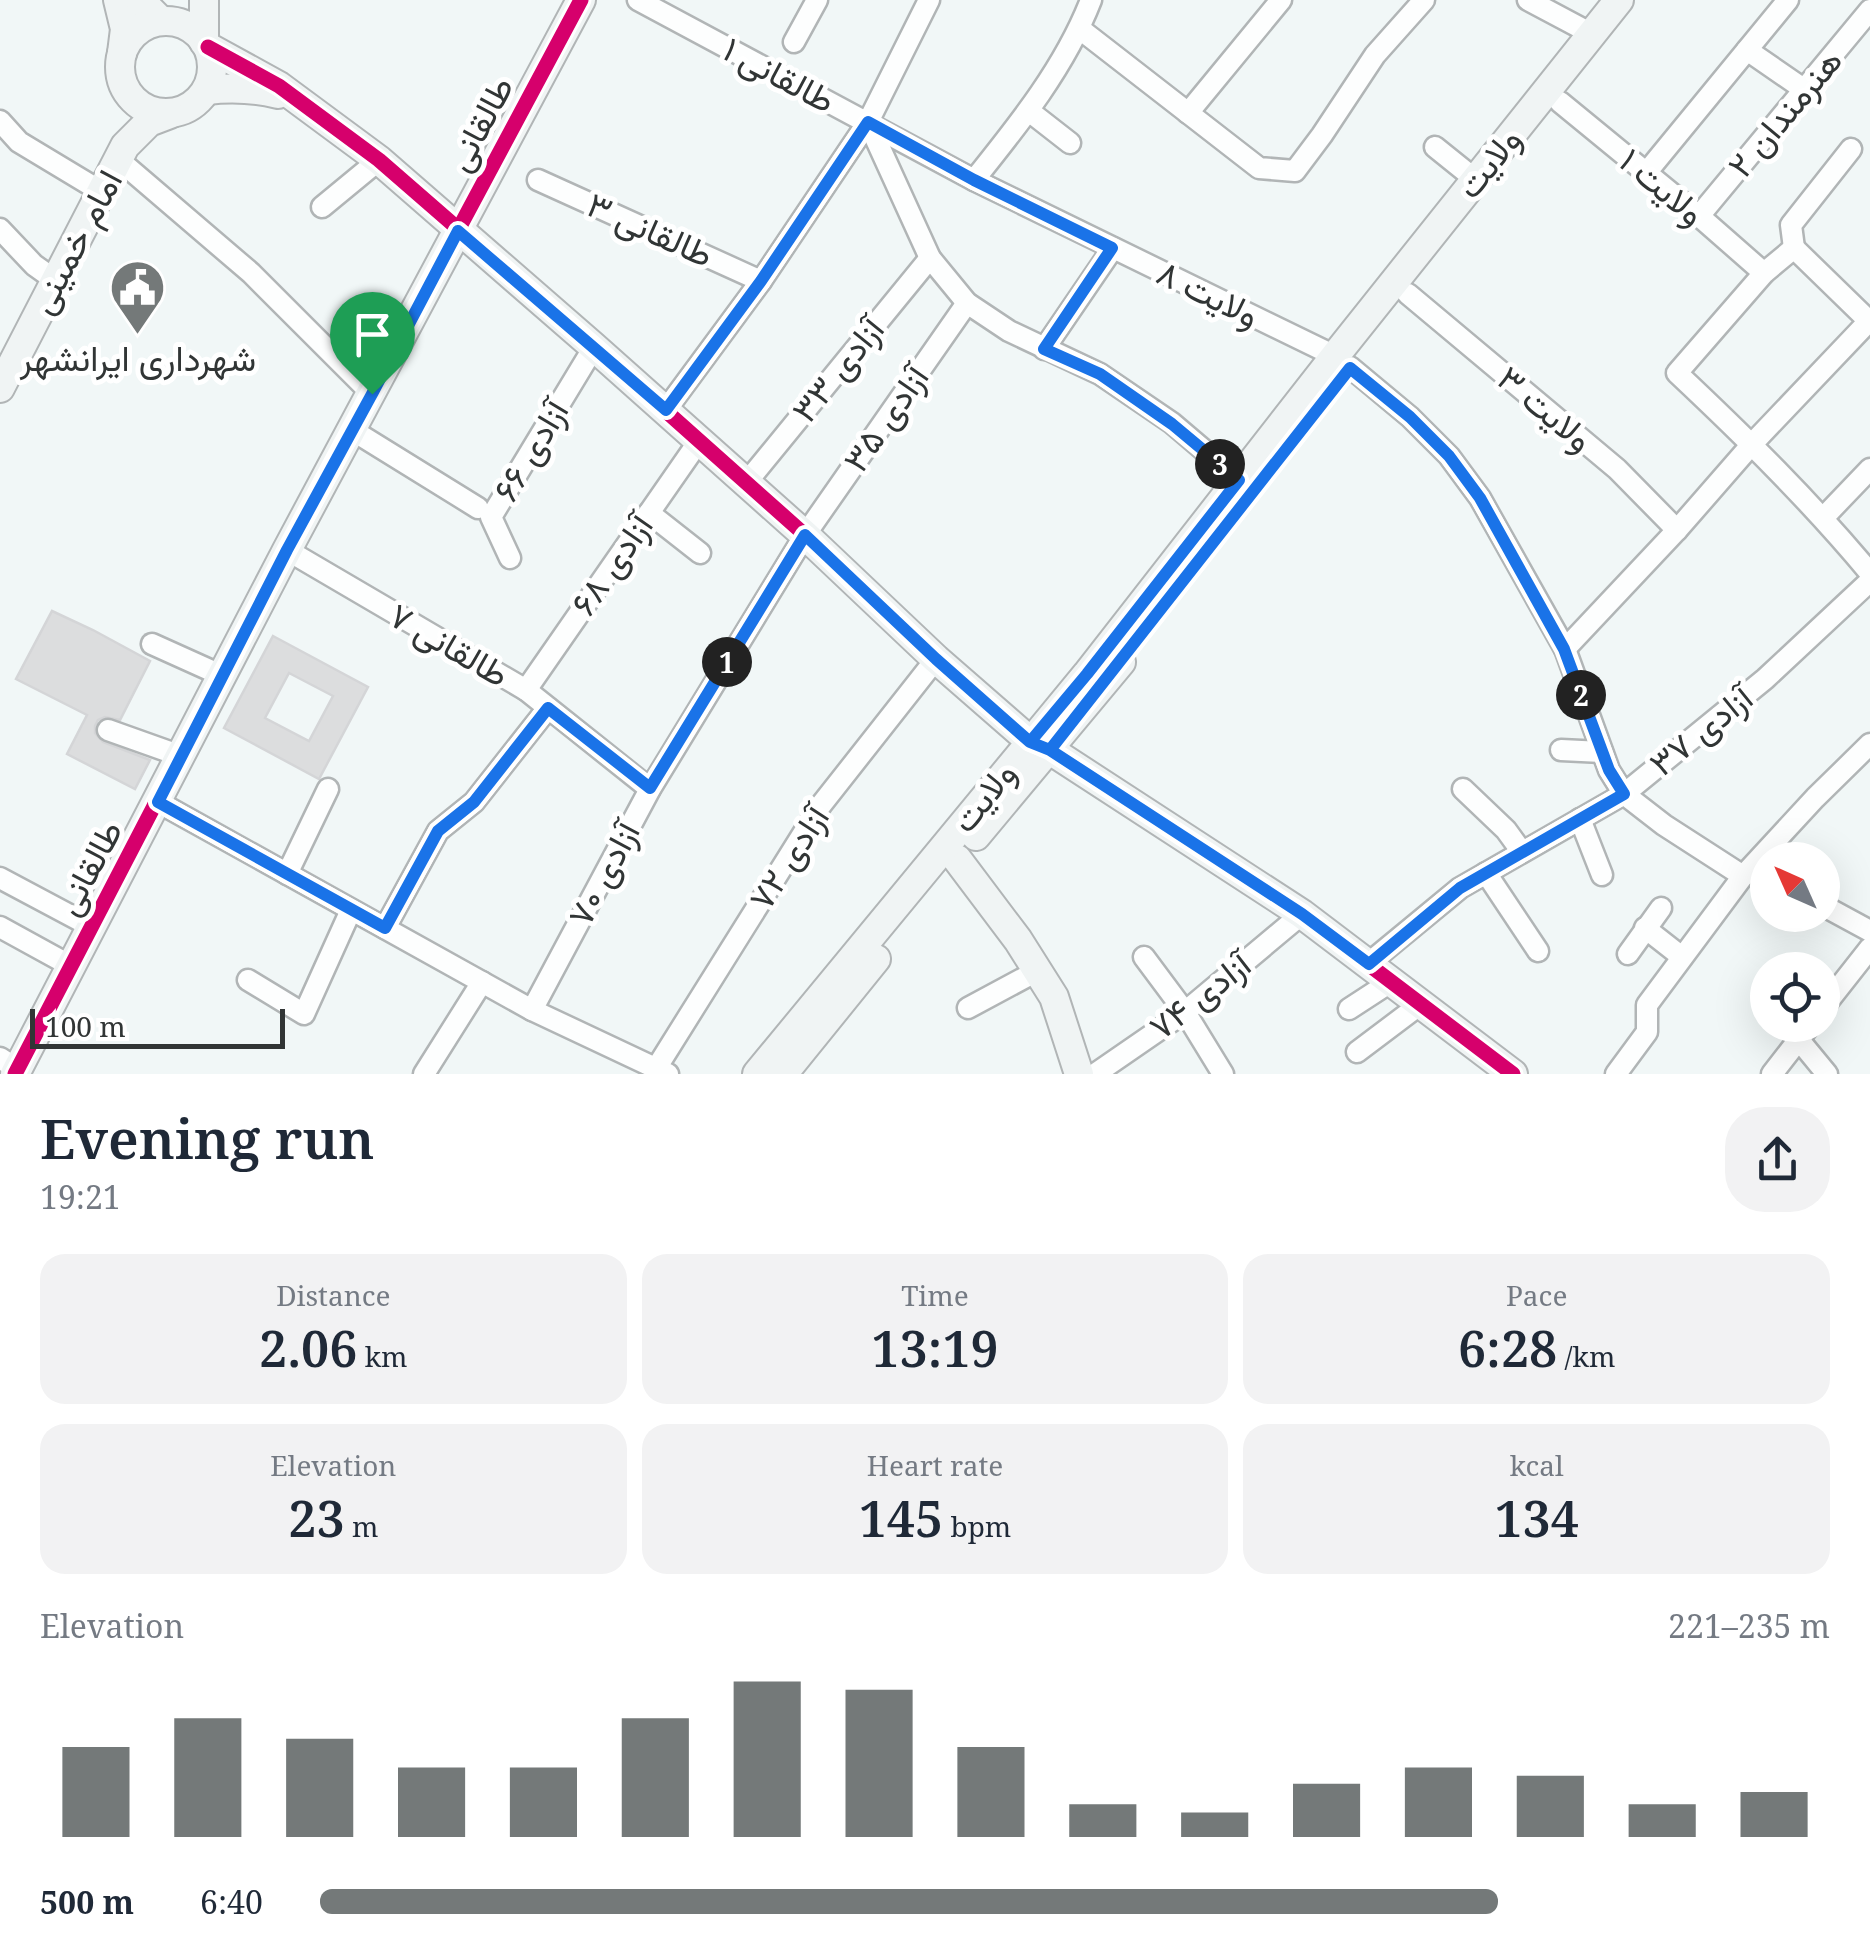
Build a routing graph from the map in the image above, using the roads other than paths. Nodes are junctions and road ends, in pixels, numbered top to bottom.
1 (118, 0) edge
2 (140, 0) edge
3 (200, 0) edge
4 (581, 0) edge
5 (638, 0) edge
6 (817, 0) edge
7 (929, 0) edge
8 (1092, 0) edge
9 (1281, 0) edge
10 (1424, 0) edge
11 (1528, 0) edge
12 (1620, 0) edge
13 (1640, 0) edge
14 (1788, 0) edge
15 (1870, 10) edge
16 (168, 22) junction
17 (1080, 29) junction
18 (1592, 34) junction
19 (794, 42) dead end
20 (206, 44) junction
21 (1747, 50) junction
22 (121, 75) junction
23 (207, 90) junction
24 (1805, 90) junction
25 (294, 97) junction
26 (1560, 102) junction
27 (1029, 111) junction
28 (1188, 113) junction
29 (170, 114) junction
30 (0, 122) edge
31 (868, 122) junction
32 (1070, 143) dead end
33 (1435, 146) dead end
34 (1850, 149) dead end
35 (122, 153) junction
36 (379, 160) junction
37 (1646, 173) junction
38 (538, 180) dead end
39 (974, 180) junction
40 (1476, 180) junction
41 (102, 192) junction
42 (322, 207) dead end
43 (1699, 216) junction
44 (0, 229) edge
45 (458, 231) junction
46 (1112, 248) junction
47 (1794, 248) junction
48 (930, 258) junction
49 (1764, 273) junction
50 (56, 280) junction
51 (761, 281) junction
52 (1408, 294) junction
53 (966, 303) junction
54 (1870, 320) edge
55 (594, 346) junction
56 (1044, 349) junction
57 (1343, 362) junction
58 (0, 388) edge
59 (372, 394) junction
60 (666, 410) junction
61 (352, 430) junction
62 (699, 440) junction
63 (1752, 444) junction
64 (1870, 470) edge
65 (1239, 480) junction
66 (746, 482) junction
67 (478, 508) dead end
68 (648, 513) junction
69 (1824, 517) junction
70 (1677, 530) junction
71 (805, 535) junction
72 (287, 550) junction
73 (700, 553) dead end
74 (510, 558) dead end
75 (1870, 573) edge
76 (1870, 581) edge
77 (152, 644) dead end
78 (1564, 649) junction
79 (936, 659) junction
80 (222, 676) junction
81 (526, 690) junction
82 (548, 708) junction
83 (108, 730) dead end
84 (1870, 744) edge
85 (1040, 746) junction
86 (1561, 750) dead end
87 (1602, 752) junction
88 (181, 756) junction
89 (650, 788) junction
90 (328, 789) dead end
91 (1463, 789) dead end
92 (1624, 794) junction
93 (158, 802) junction
94 (1580, 819) junction
95 (1779, 842) edge
96 (1522, 852) junction
97 (957, 858) junction
98 (1750, 870) edge
99 (1486, 873) junction
100 (287, 874) junction
101 (1602, 875) dead end
102 (1750, 877) edge
103 (0, 878) edge
104 (1661, 908) dead end
105 (352, 910) junction
106 (1302, 914) junction
107 (1840, 915) edge
108 (92, 927) junction
109 (0, 928) edge
110 (385, 928) junction
111 (1646, 928) junction
112 (1870, 931) edge
113 (1870, 948) edge
114 (1538, 951) dead end
115 (1628, 954) dead end
116 (1144, 957) dead end
117 (1682, 957) junction
118 (1369, 964) junction
119 (72, 966) junction
120 (1038, 970) junction
121 (248, 980) dead end
122 (1392, 981) junction
123 (482, 982) junction
124 (1840, 986) edge
125 (1422, 1003) junction
126 (968, 1008) dead end
127 (1349, 1008) dead end
128 (532, 1010) junction
129 (1185, 1012) junction
130 (1796, 1042) edge
131 (1809, 1042) edge
132 (1357, 1052) dead end
133 (11, 1067) edge
134 (798, 1068) edge
135 (662, 1071) edge
136 (1509, 1073) edge
137 (424, 1074) edge
138 (757, 1074) edge
139 (1078, 1074) edge
140 (1094, 1074) edge
141 (1222, 1074) edge
142 (1616, 1074) edge
143 (1772, 1074) edge
144 (1827, 1074) edge

1 - 22 main road
2 - 16 main road
3 - 16 main road
3 - 20 main road
4 - 45 main road, طالقانی
5 - 31 street, طالقانی ۱
6 - 19 street
7 - 31 street
8 - 17 street
9 - 28 street
10 - 28 street
11 - 18 street
12 - 18 main road, ولایت
13 - 26 main road, ولایت
14 - 21 street
15 - 24 street, هنرمندان ۲
16 - 20 main road
16 - 22 main road
17 - 27 street
17 - 28 street
18 - 40 main road, ولایت
20 - 23 main road
20 - 25 main road
21 - 24 street
21 - 37 street
22 - 29 main road
22 - 35 main road
23 - 25 main road
23 - 29 main road
24 - 43 street, هنرمندان ۲
25 - 36 main road
26 - 37 street, ولایت ۱
26 - 52 main road, ولایت
27 - 32 street
27 - 39 street
29 - 35 main road, امام خمینی
30 - 41 street
31 - 39 street, ولایت ۸
31 - 48 street
31 - 51 street
33 - 40 street
34 - 47 street
35 - 41 main road, امام خمینی
35 - 59 street
36 - 42 street
36 - 45 main road
37 - 43 street, ولایت ۱
38 - 51 street, طالقانی ۳
39 - 46 street, ولایت ۸
40 - 57 main road, ولایت
41 - 50 main road, امام خمینی
43 - 49 street, ولایت ۱
44 - 50 street
45 - 55 main road
45 - 59 main road, طالقانی
46 - 56 street
46 - 57 street, ولایت ۸
47 - 49 street
47 - 54 street
48 - 53 street
48 - 66 street, آزادی ۳۳
49 - 63 street
50 - 58 main road, امام خمینی
51 - 60 street
52 - 57 main road, ولایت
52 - 70 street, ولایت ۳
53 - 56 street
53 - 71 street, آزادی ۳۵
54 - 63 street
55 - 60 main road
55 - 74 street, آزادی ۶۶
56 - 65 street
57 - 65 main road, ولایت
57 - 78 street, ولایت ۸
57 - 85 main road, ولایت
59 - 61 main road, طالقانی
60 - 62 main road
61 - 67 street
61 - 72 main road, طالقانی
62 - 66 main road
62 - 68 street, آزادی ۶۸
63 - 69 street
63 - 70 street
64 - 69 street
65 - 85 main road, ولایت
66 - 71 main road
68 - 73 street
68 - 81 street, آزادی ۶۸
69 - 75 street
70 - 78 street
71 - 79 main road
71 - 89 street, آزادی ۷۰
72 - 80 main road, طالقانی
72 - 81 street, طالقانی ۷
76 - 92 street, آزادی ۳۷
77 - 80 street
78 - 87 street, ولایت ۸
79 - 85 main road
79 - 135 street, آزادی ۷۲
80 - 88 main road, طالقانی
81 - 82 street, طالقانی ۷
82 - 89 street, طالقانی ۷
82 - 110 street
83 - 88 street
84 - 95 street
85 - 97 main road, ولایت
85 - 106 main road
85 - 138 main road, ولایت
86 - 87 street
87 - 92 street, ولایت ۸
88 - 93 main road, طالقانی
89 - 128 street, آزادی ۷۰
90 - 100 street
91 - 96 street
92 - 94 street, آزادی ۳۷
92 - 98 street
93 - 100 street
93 - 108 main road, طالقانی
94 - 96 street, آزادی ۳۷
94 - 101 street
96 - 99 street, آزادی ۳۷
97 - 120 main road
97 - 134 main road, ولایت
99 - 114 street
99 - 118 street, آزادی ۳۷
100 - 105 street
102 - 117 street
103 - 108 street
104 - 111 street
105 - 110 street
105 - 121 street
106 - 118 main road
106 - 129 street, آزادی ۷۴
107 - 112 street
108 - 119 main road, طالقانی
109 - 119 street
110 - 123 street
111 - 115 street
111 - 117 street
113 - 124 street
116 - 129 street
117 - 142 street
118 - 122 main road
119 - 133 main road, طالقانی
120 - 126 street
120 - 139 main road
122 - 125 main road
122 - 127 street
123 - 128 street
123 - 137 street
125 - 132 street
125 - 136 main road
128 - 135 street
129 - 140 street, آزادی ۷۴
129 - 141 street
130 - 143 street
131 - 144 street

